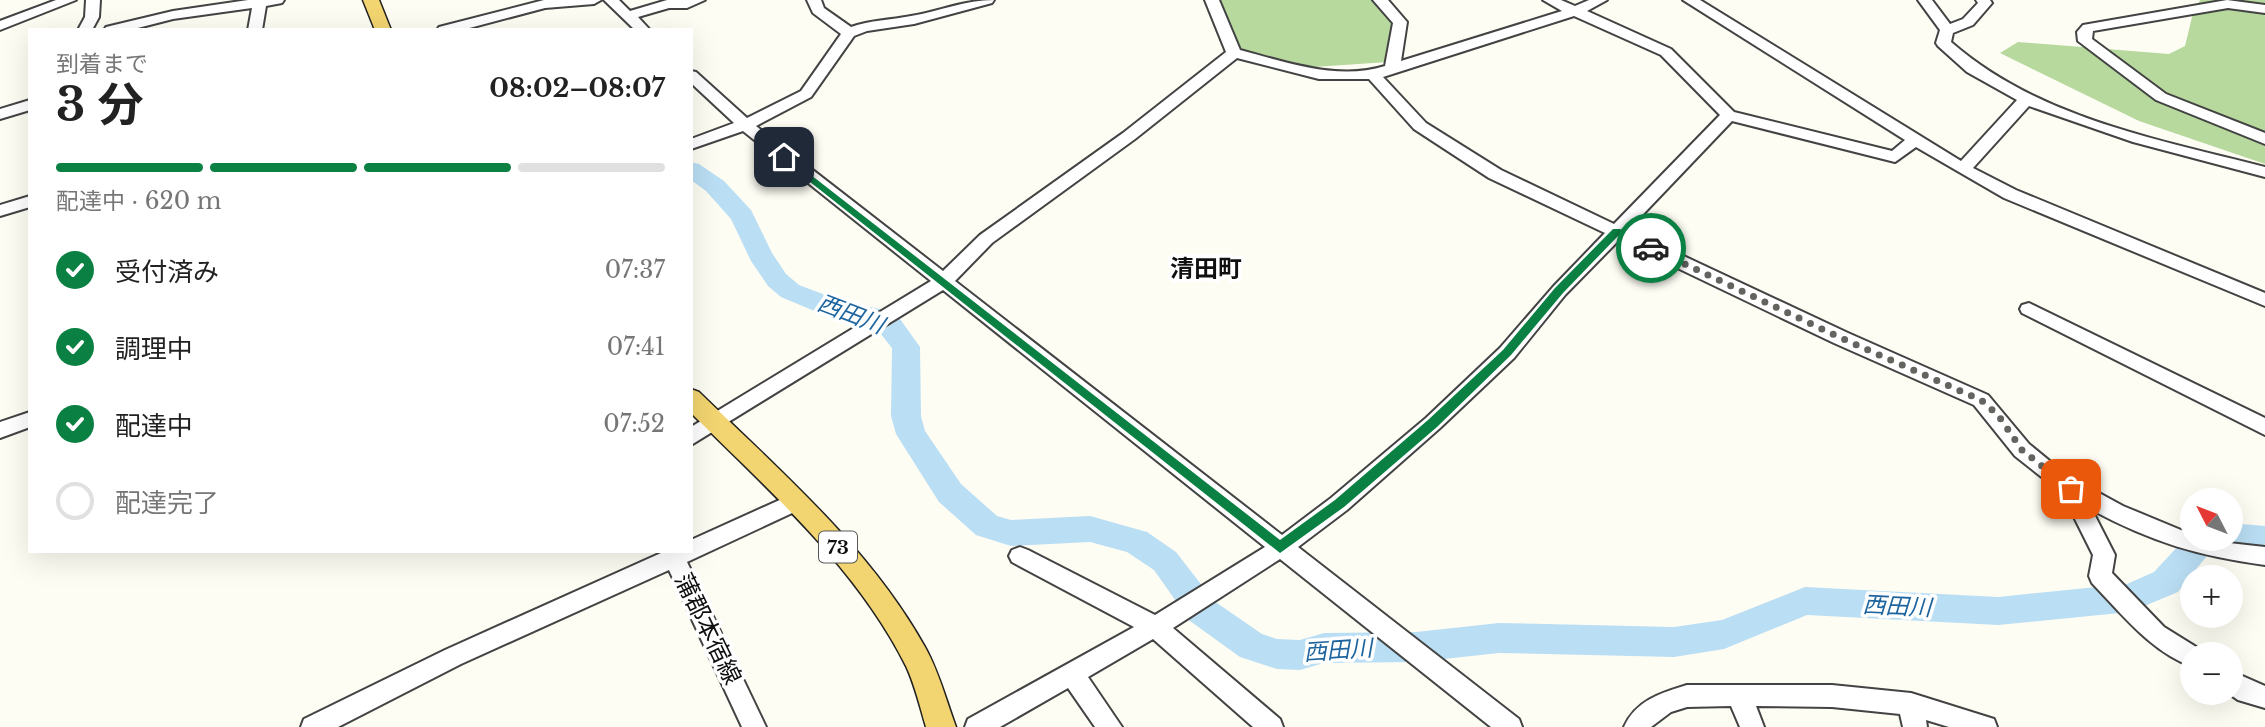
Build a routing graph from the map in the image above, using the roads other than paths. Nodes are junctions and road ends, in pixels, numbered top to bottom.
1 (69, 0) edge
2 (93, 0) edge
3 (277, 0) edge
4 (371, 0) edge
5 (594, 0) edge
6 (611, 0) edge
7 (698, 0) edge
8 (814, 0) edge
9 (988, 0) edge
10 (1212, 0) edge
11 (1380, 0) edge
12 (1550, 0) edge
13 (1600, 0) edge
14 (1690, 0) edge
15 (1925, 0) edge
16 (1983, 0) edge
17 (259, 1) edge
18 (2265, 9) edge
19 (1576, 11) junction
20 (628, 16) junction
21 (0, 26) edge
22 (86, 28) edge
23 (119, 28) edge
24 (255, 28) edge
25 (382, 28) edge
26 (452, 28) edge
27 (641, 28) edge
28 (1947, 30) junction
29 (849, 33) junction
30 (1234, 53) junction
31 (1392, 70) junction
32 (1373, 75) junction
33 (693, 77) edge
34 (2027, 99) junction
35 (28, 106) edge
36 (0, 114) edge
37 (1729, 115) junction
38 (744, 125) junction
39 (2265, 139) edge
40 (1914, 140) junction
41 (693, 143) edge
42 (1963, 169) junction
43 (2265, 173) edge
44 (28, 202) edge
45 (0, 211) edge
46 (1616, 232) junction
47 (943, 282) junction
48 (2265, 300) edge
49 (2029, 309) dead end
50 (693, 400) edge
51 (28, 419) edge
52 (717, 424) junction
53 (2265, 427) edge
54 (0, 430) edge
55 (693, 437) edge
56 (2071, 489) junction
57 (795, 502) junction
58 (693, 548) edge
59 (1280, 548) junction
60 (681, 553) edge
61 (1020, 556) dead end
62 (2265, 556) edge
63 (1153, 625) junction
64 (2180, 649) edge
65 (1072, 675) junction
66 (2243, 690) edge
67 (1739, 695) junction
68 (2265, 698) edge
69 (1913, 716) edge
70 (750, 717) edge
71 (1259, 724) edge
72 (313, 727) edge
73 (941, 727) edge
74 (977, 727) edge
75 (1110, 727) edge
76 (1510, 727) edge
77 (1636, 727) edge
78 (1752, 727) edge
79 (1985, 727) edge

1 - 21 street
2 - 22 street
3 - 17 street
4 - 25 main road
5 - 26 street
6 - 20 street
7 - 20 street
8 - 29 street
9 - 29 street
10 - 30 street
11 - 31 street
12 - 19 street
13 - 19 street
14 - 40 street
15 - 28 street
16 - 28 street
17 - 23 street
17 - 24 street
18 - 39 street
19 - 31 street
19 - 37 street
20 - 27 street
28 - 34 street
29 - 38 street
30 - 32 street
30 - 47 street
31 - 32 street
32 - 46 street
33 - 38 street
34 - 42 street
34 - 43 street
35 - 36 street
37 - 40 street
37 - 46 street
38 - 41 street
38 - 47 street
40 - 42 street
42 - 48 street
44 - 45 street
46 - 56 street
46 - 59 street
47 - 52 street
47 - 59 street
49 - 53 street
50 - 52 main road, 73
51 - 54 street
52 - 55 street
52 - 57 main road, 73
56 - 62 street
56 - 64 street
57 - 58 street
57 - 73 main road, 73
59 - 63 street
59 - 76 street
60 - 70 street, 蒲郡本宿線
60 - 72 street
61 - 63 street
63 - 65 street
63 - 71 street
65 - 74 street
65 - 75 street
66 - 68 street
67 - 69 street
67 - 77 street
67 - 78 street
69 - 79 street

